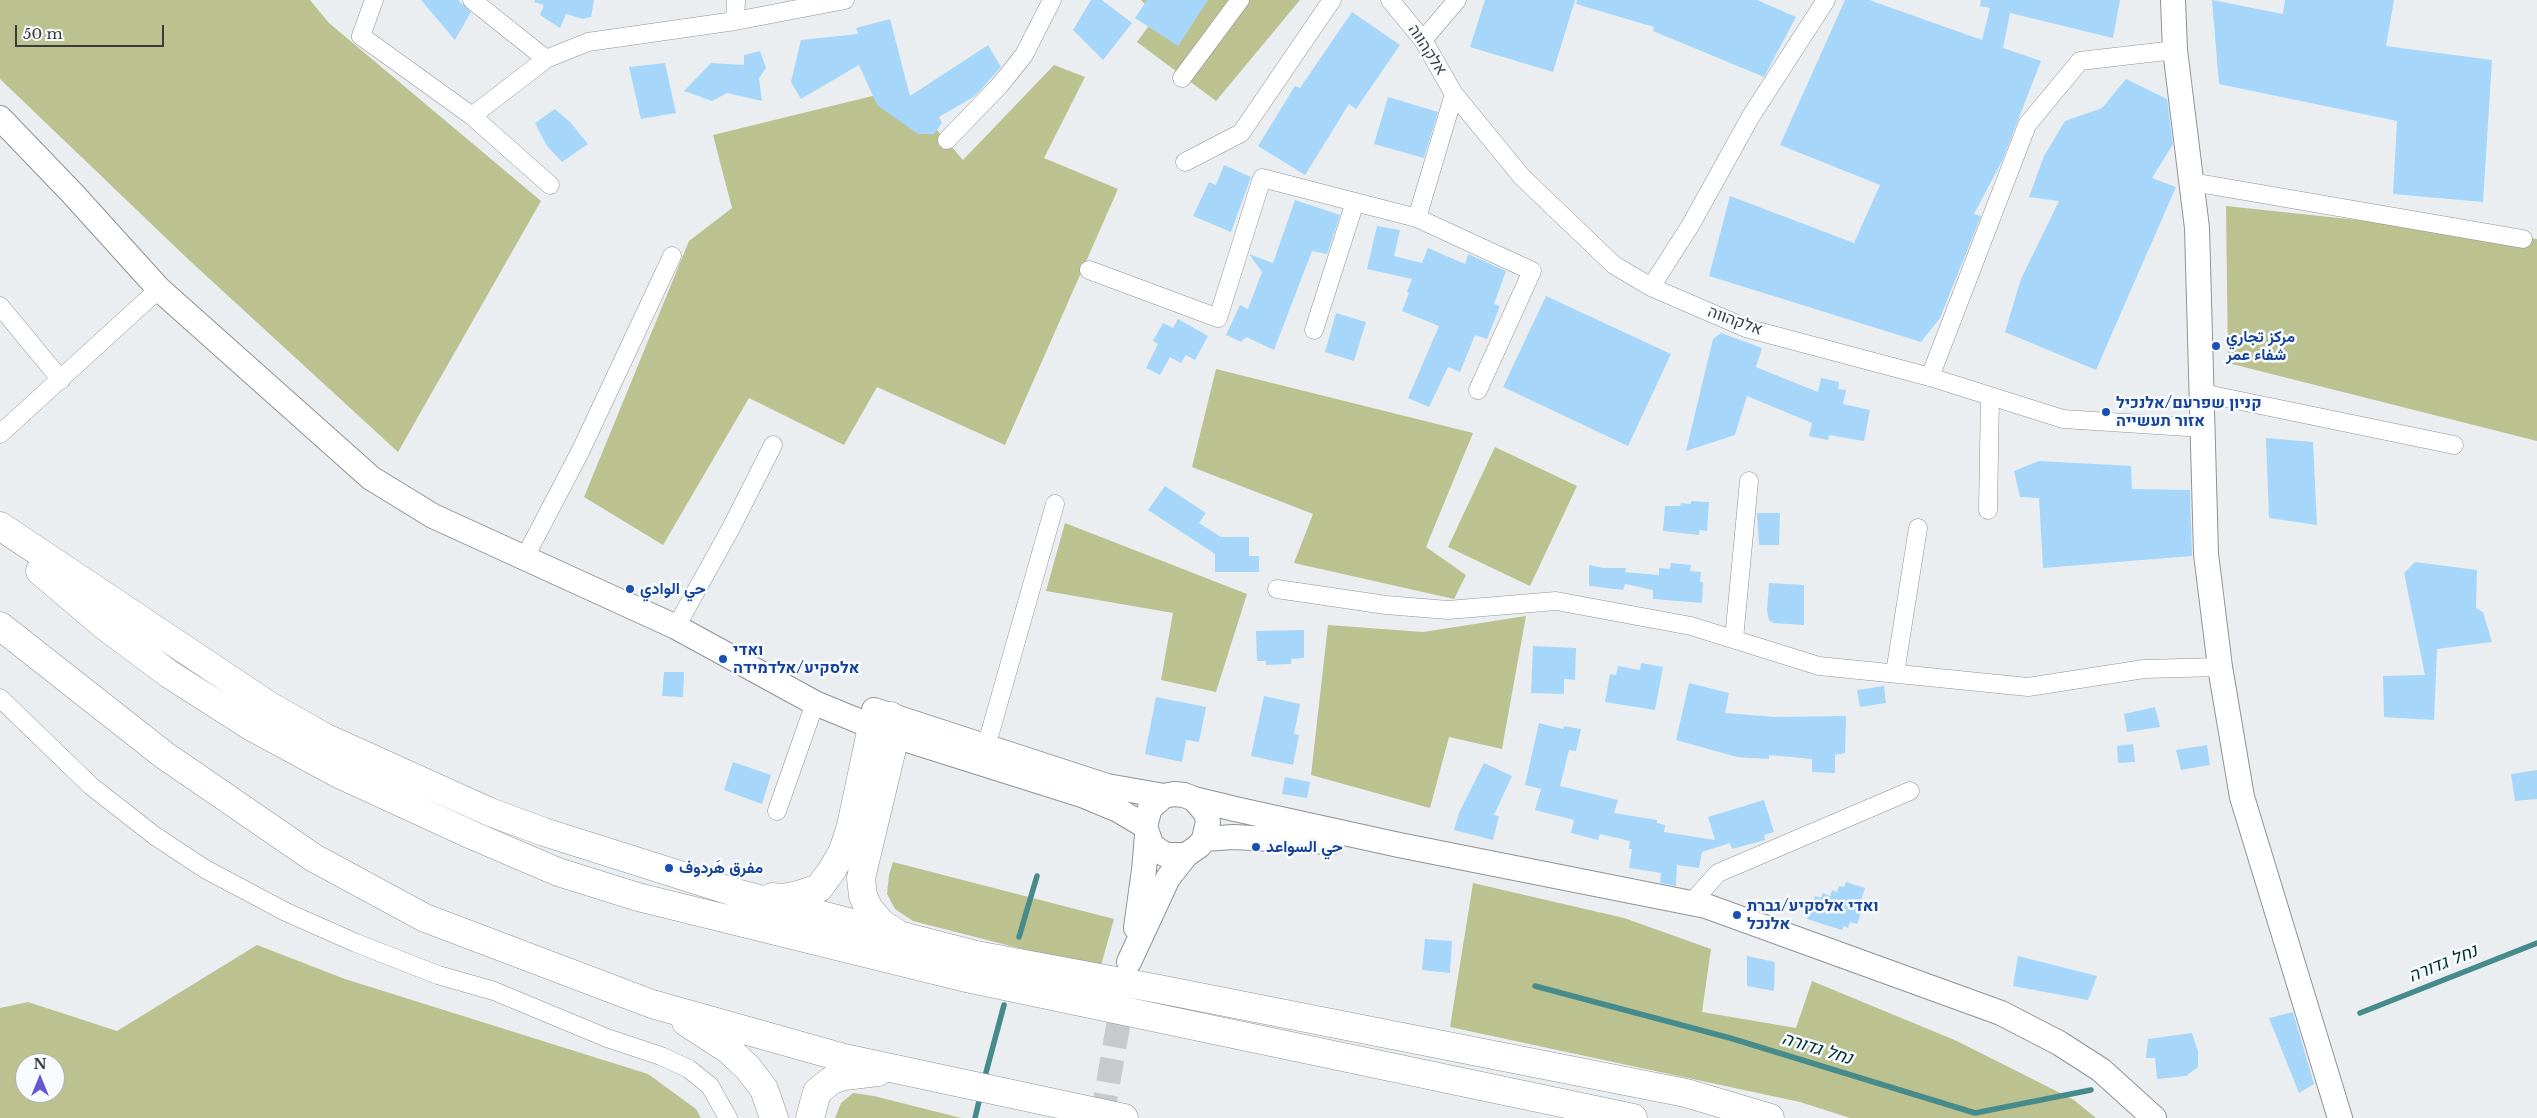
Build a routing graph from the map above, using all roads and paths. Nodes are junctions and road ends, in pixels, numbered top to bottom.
1 (374, 0) edge
2 (472, 0) edge
3 (736, 0) edge
4 (845, 0) edge
5 (1052, 0) edge
6 (1240, 0) edge
7 (1332, 0) edge
8 (1390, 0) edge
9 (1457, 0) edge
10 (1826, 0) edge
11 (2173, 0) edge
12 (735, 22) junction
13 (1423, 40) junction
14 (2175, 50) junction
15 (546, 59) junction
16 (1182, 78) dead end
17 (1454, 94) junction
18 (472, 116) junction
19 (0, 118) edge
20 (946, 140) dead end
21 (1185, 162) dead end
22 (2192, 182) junction
23 (550, 185) dead end
24 (1355, 202) junction
25 (1416, 218) junction
26 (2523, 239) dead end
27 (672, 256) dead end
28 (1090, 270) dead end
29 (1651, 287) junction
30 (159, 289) junction
31 (0, 306) edge
32 (1314, 330) dead end
33 (1930, 377) junction
34 (61, 380) junction
35 (1478, 390) dead end
36 (2202, 393) junction
37 (1990, 396) junction
38 (2203, 428) junction
39 (0, 434) edge
40 (773, 445) dead end
41 (2454, 445) dead end
42 (1749, 481) dead end
43 (1055, 504) dead end
44 (1988, 510) dead end
45 (0, 526) edge
46 (1918, 528) dead end
47 (0, 536) edge
48 (524, 559) junction
49 (1277, 589) dead end
50 (0, 626) edge
51 (676, 627) junction
52 (1734, 639) junction
53 (2220, 667) junction
54 (750, 668) junction
55 (1896, 673) junction
56 (0, 698) edge
57 (815, 704) junction
58 (886, 726) junction
59 (986, 746) junction
60 (1910, 791) dead end
61 (1164, 796) junction
62 (1194, 799) junction
63 (777, 811) dead end
64 (1146, 831) junction
65 (1204, 839) junction
66 (1399, 845) junction
67 (1186, 855) junction
68 (740, 894) junction
69 (1690, 903) junction
70 (901, 936) junction
71 (652, 1004) junction
72 (906, 1072) junction
73 (728, 1118) edge
74 (774, 1118) edge
75 (810, 1118) edge
76 (1124, 1118) edge
77 (1633, 1118) edge
78 (1770, 1118) edge
79 (2154, 1118) edge
80 (2340, 1118) edge

1 - 18 street
2 - 15 street
3 - 12 street
4 - 12 street
5 - 20 street
6 - 16 street
7 - 21 street
8 - 13 street, אלקהווה
9 - 13 street
10 - 29 street
11 - 14 street
12 - 15 street
13 - 17 street, אלקהווה
14 - 22 street
14 - 33 street
15 - 18 street
17 - 25 street
17 - 29 street, אלקהווה
18 - 23 street
19 - 30 street
22 - 26 street
22 - 36 street
24 - 25 street
24 - 28 street
24 - 32 street
25 - 35 street
27 - 48 street
29 - 33 street, אלקהווה
30 - 34 street
30 - 48 street
31 - 34 street
33 - 37 street, אלקהווה
34 - 39 street
36 - 38 street
36 - 41 street
37 - 38 street, אלקהווה
37 - 44 street
38 - 53 street
40 - 51 street
42 - 52 street
43 - 59 street
45 - 68 highway
46 - 55 street
47 - 77 highway
48 - 51 street
49 - 52 street
50 - 71 highway
51 - 54 street
52 - 55 street
53 - 55 street
53 - 80 street
54 - 57 street
54 - 58 street
56 - 73 street
57 - 58 street
57 - 63 street
58 - 59 street
58 - 64 street
58 - 68 highway
58 - 70 highway
59 - 61 street
60 - 69 street
61 - 62 street
61 - 64 street
62 - 65 street
62 - 66 street
64 - 67 street
64 - 67 street
65 - 66 street
65 - 67 street
66 - 69 street
68 - 70 highway
69 - 79 street
70 - 78 highway
71 - 72 highway
71 - 74 highway
72 - 75 highway
72 - 76 highway

